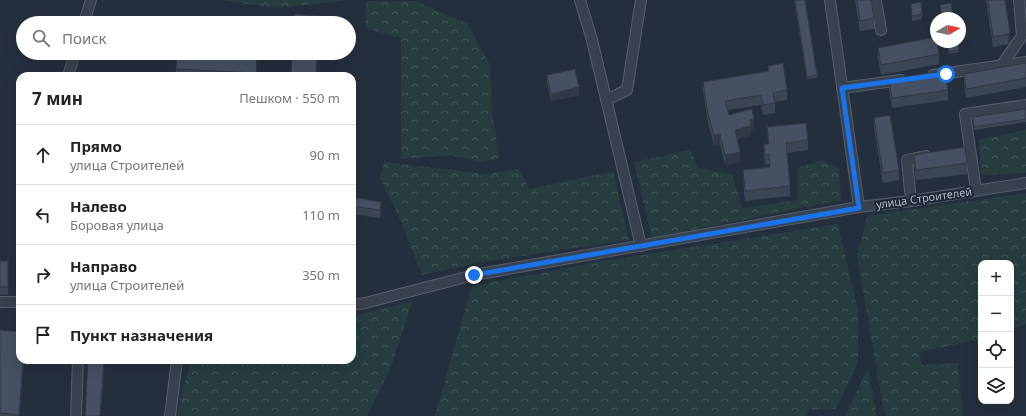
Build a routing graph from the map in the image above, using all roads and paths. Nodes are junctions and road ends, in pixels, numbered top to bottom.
1 (90, 0) edge
2 (580, 0) edge
3 (641, 0) edge
4 (830, 0) edge
5 (876, 0) edge
6 (1019, 0) edge
7 (86, 16) edge
8 (881, 30) dead end
9 (73, 60) edge
10 (1026, 62) edge
11 (1001, 66) junction
12 (69, 72) edge
13 (924, 77) edge
14 (909, 79) edge
15 (842, 88) junction
16 (606, 100) junction
17 (1026, 105) edge
18 (935, 155) edge
19 (1026, 183) edge
20 (976, 190) junction
21 (911, 201) junction
22 (859, 208) junction
23 (641, 246) junction
24 (0, 302) edge
25 (16, 302) edge
26 (356, 304) edge
27 (78, 364) edge
28 (176, 364) edge
29 (76, 416) edge
30 (170, 416) edge

1 - 7 street
2 - 16 street
3 - 16 street
4 - 15 street
5 - 8 street
6 - 11 street
9 - 12 street
10 - 11 street
11 - 13 street
14 - 15 street
15 - 22 street
16 - 23 street
17 - 20 street
18 - 21 street
19 - 20 street, улица Строителей
20 - 21 street, улица Строителей
21 - 22 street, улица Строителей
22 - 23 street, улица Строителей
23 - 26 street, улица Строителей
24 - 25 street
27 - 29 street
28 - 30 street

